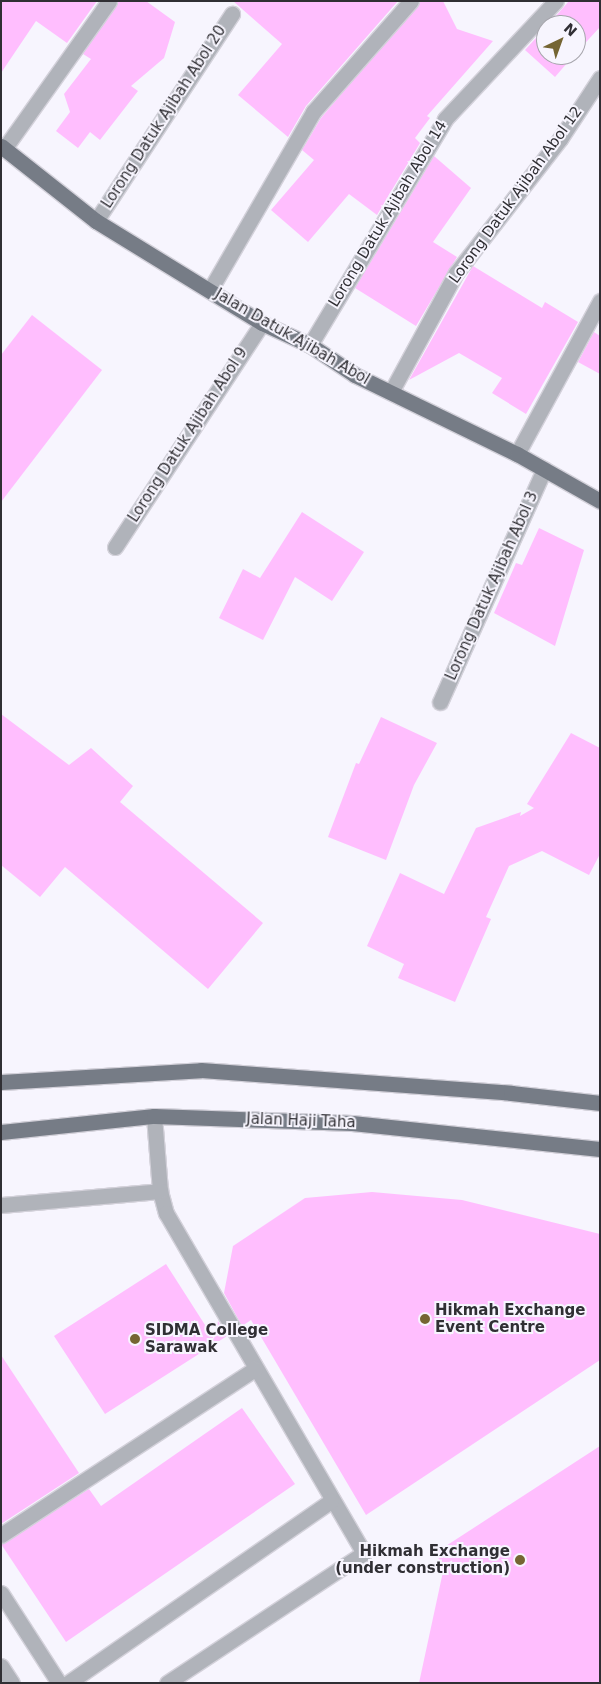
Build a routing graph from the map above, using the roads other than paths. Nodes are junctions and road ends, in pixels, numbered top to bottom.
1 (109, 1) edge
2 (411, 1) edge
3 (556, 1) edge
4 (232, 14) dead end
5 (600, 78) edge
6 (3, 148) edge
7 (96, 221) junction
8 (210, 290) junction
9 (600, 301) edge
10 (262, 323) junction
11 (310, 345) junction
12 (391, 392) junction
13 (517, 454) junction
14 (544, 469) junction
15 (600, 501) edge
16 (115, 547) dead end
17 (440, 702) dead end
18 (1, 1082) edge
19 (600, 1103) edge
20 (154, 1116) junction
21 (1, 1132) edge
22 (600, 1149) edge
23 (160, 1191) junction
24 (1, 1205) edge
25 (255, 1369) junction
26 (331, 1501) junction
27 (1, 1535) edge
28 (1, 1593) edge
29 (1, 1666) edge
30 (12, 1683) edge
31 (59, 1683) edge
32 (68, 1683) edge
33 (167, 1683) edge

1 - 6 street
2 - 8 street
3 - 11 street, Lorong Datuk Ajibah Abol 14
4 - 7 street, Lorong Datuk Ajibah Abol 20
5 - 12 street, Lorong Datuk Ajibah Abol 12
6 - 7 main road, Jalan Datuk Ajibah Abol
7 - 8 main road, Jalan Datuk Ajibah Abol
8 - 10 main road, Jalan Datuk Ajibah Abol
9 - 13 street
10 - 11 main road, Jalan Datuk Ajibah Abol
10 - 16 street, Lorong Datuk Ajibah Abol 9
11 - 12 main road, Jalan Datuk Ajibah Abol
12 - 13 main road, Jalan Datuk Ajibah Abol
13 - 14 main road, Jalan Datuk Ajibah Abol
14 - 15 main road, Jalan Datuk Ajibah Abol
14 - 17 street, Lorong Datuk Ajibah Abol 3
18 - 19 main road
20 - 21 main road, Jalan Haji Taha
20 - 22 main road, Jalan Haji Taha
20 - 23 street
23 - 24 street
23 - 25 street
25 - 26 street
25 - 27 street
26 - 32 street
26 - 33 street
28 - 31 street
29 - 30 street

